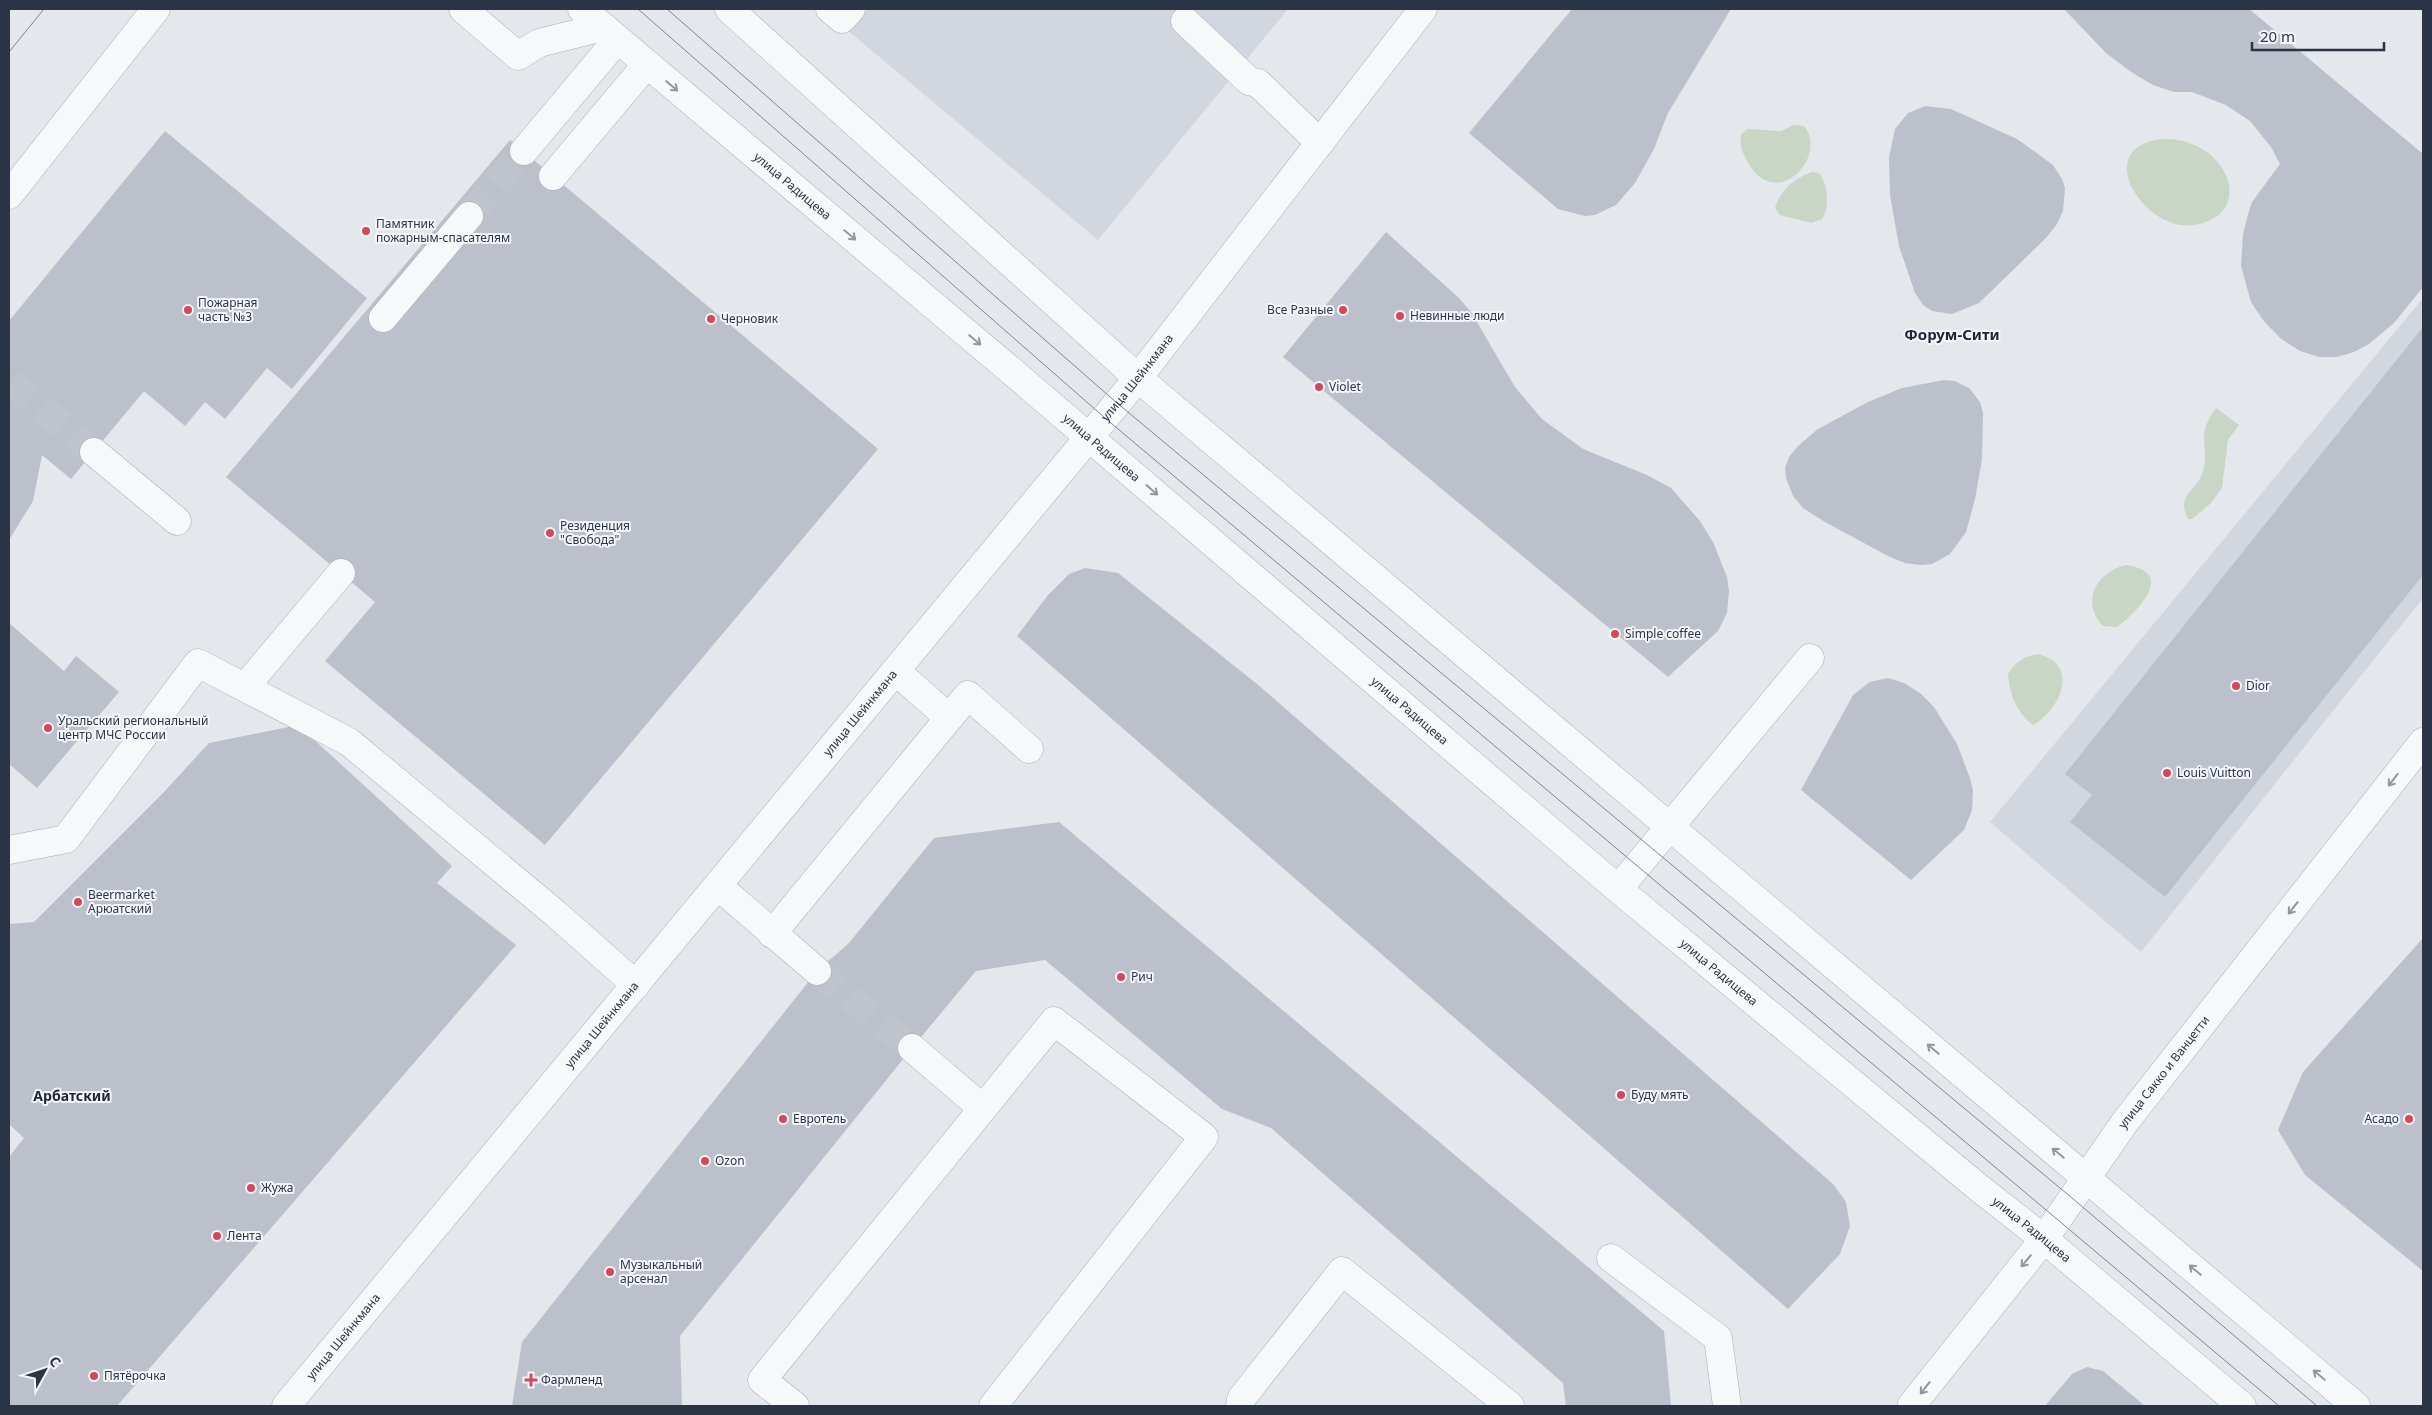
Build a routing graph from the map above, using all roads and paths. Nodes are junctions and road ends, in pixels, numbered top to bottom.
1 (156, 9) edge
2 (463, 9) edge
3 (582, 9) edge
4 (729, 9) edge
5 (830, 9) edge
6 (851, 9) edge
7 (1423, 9) edge
8 (1185, 21) dead end
9 (610, 33) junction
10 (647, 64) junction
11 (1320, 143) junction
12 (524, 151) tunnel mouth
13 (553, 176) dead end
14 (9, 195) edge
15 (469, 216) tunnel mouth
16 (383, 318) dead end
17 (1138, 378) junction
18 (1089, 437) junction
19 (94, 452) tunnel mouth
20 (177, 521) dead end
21 (341, 574) dead end
22 (1810, 658) dead end
23 (896, 671) junction
24 (245, 687) junction
25 (949, 718) junction
26 (2423, 742) edge
27 (1029, 749) dead end
28 (1670, 826) junction
29 (9, 850) edge
30 (718, 886) junction
31 (1618, 889) junction
32 (772, 934) junction
33 (817, 971) tunnel mouth
34 (636, 985) junction
35 (912, 1048) tunnel mouth
36 (982, 1108) junction
37 (2087, 1177) junction
38 (2044, 1239) junction
39 (1611, 1258) dead end
40 (286, 1406) edge
41 (795, 1406) edge
42 (993, 1406) edge
43 (1240, 1406) edge
44 (1510, 1406) edge
45 (1727, 1406) edge
46 (1911, 1406) edge
47 (2242, 1406) edge
48 (2356, 1406) edge

1 - 14 street
2 - 9 street
3 - 9 street, улица Радищева
4 - 17 street
5 - 6 street
7 - 11 street, улица Шейнкмана
8 - 11 street
9 - 10 street, улица Радищева
9 - 12 street
10 - 13 street
10 -> 18 street, улица Радищева
11 - 17 street, улица Шейнкмана
15 - 16 street
17 - 18 street, улица Шейнкмана
17 - 28 street
18 - 23 street, улица Шейнкмана
18 -> 31 street, улица Радищева
19 - 20 street
21 - 24 street
22 - 28 street
23 - 25 street
23 - 30 street, улица Шейнкмана
24 - 29 street
24 - 34 street
25 - 27 street
25 - 32 street
26 -> 37 street, улица Сакко и Ванцетти
28 - 31 street
37 -> 28 street
30 - 32 street
30 - 34 street, улица Шейнкмана
31 - 38 street, улица Радищева
32 - 33 street
34 - 40 street, улица Шейнкмана
35 - 36 street
36 - 41 street
36 - 42 street
37 - 38 street, улица Сакко и Ванцетти
48 -> 37 street
38 -> 46 street, улица Сакко и Ванцетти
38 - 47 street, улица Радищева
39 - 45 street
43 - 44 street

